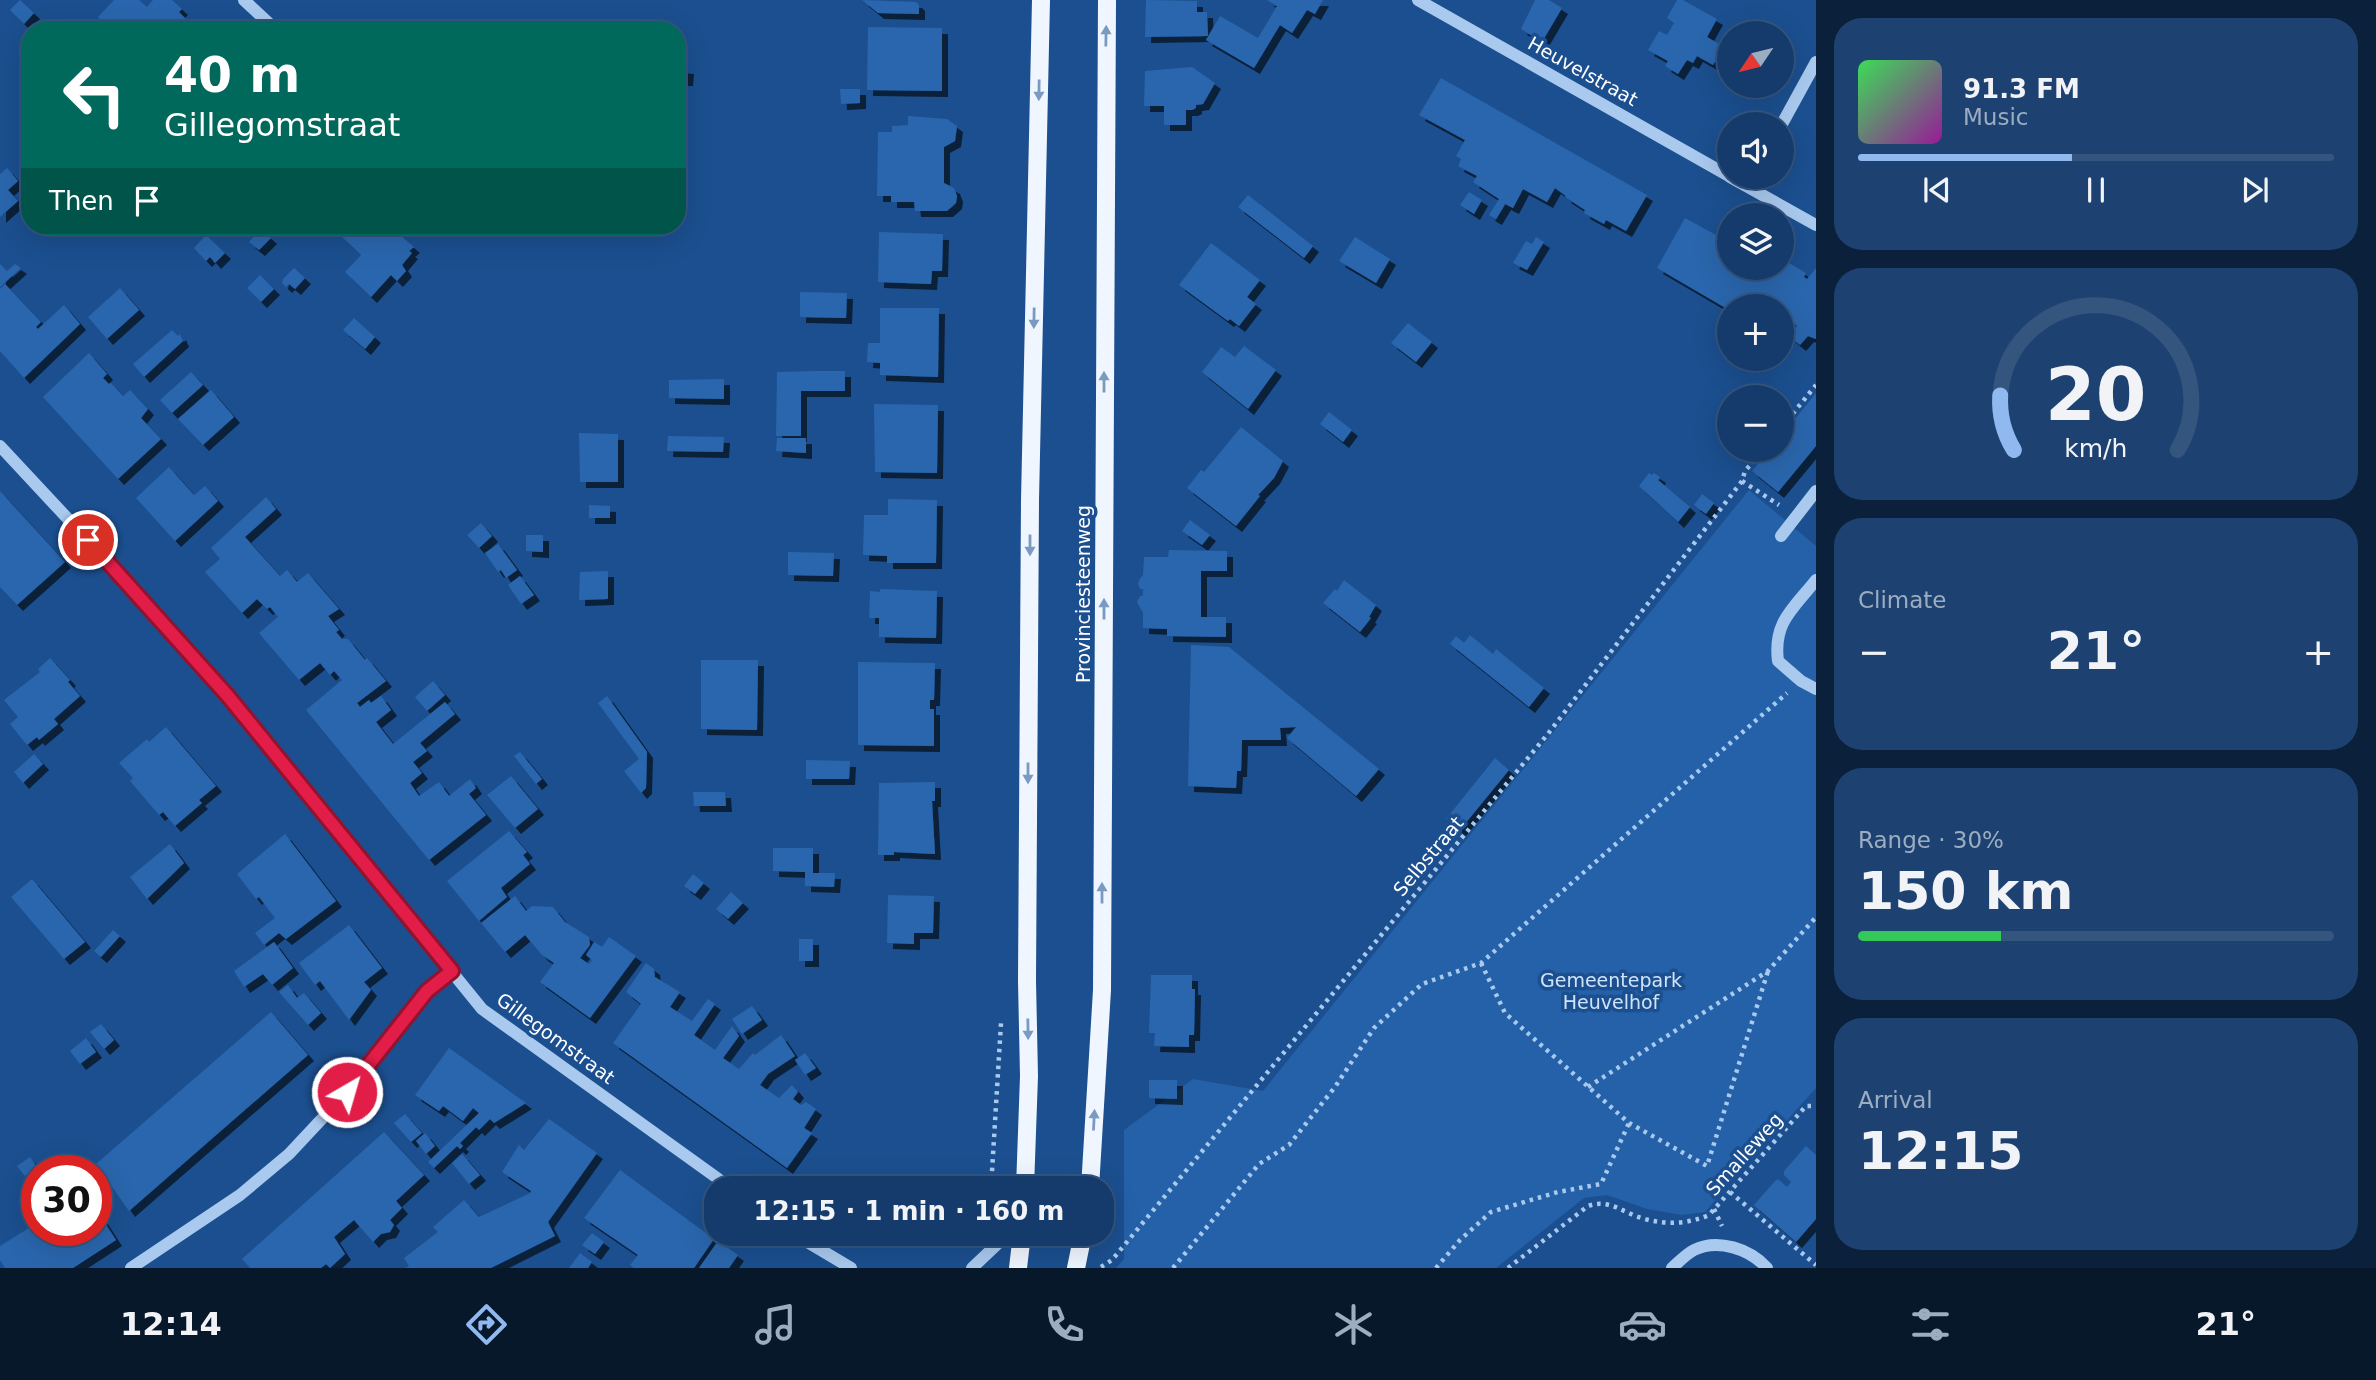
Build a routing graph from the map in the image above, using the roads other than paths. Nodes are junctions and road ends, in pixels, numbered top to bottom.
1 (244, 0) edge
2 (1041, 0) edge
3 (1107, 0) edge
4 (1418, 0) edge
5 (266, 21) edge
6 (1816, 62) edge
7 (1789, 112) edge
8 (1717, 169) edge
9 (1761, 189) edge
10 (1816, 225) edge
11 (0, 446) edge
12 (1816, 491) edge
13 (1781, 536) dead end
14 (1816, 580) edge
15 (1816, 689) edge
16 (452, 971) junction
17 (714, 1176) edge
18 (1025, 1176) edge
19 (1091, 1176) edge
20 (810, 1246) edge
21 (812, 1246) edge
22 (995, 1246) edge
23 (1021, 1246) edge
24 (1081, 1246) edge
25 (131, 1268) edge
26 (831, 1268) edge
27 (851, 1268) edge
28 (972, 1268) edge
29 (1018, 1268) edge
30 (1076, 1268) edge
31 (1672, 1268) edge
32 (1767, 1268) edge

1 - 5 street
2 -> 18 main road
19 -> 3 main road, Provinciesteenweg
4 - 8 street, Heuvelstraat
6 - 7 street
9 - 10 street, Heuvelstraat
11 - 16 street, Gillegomstraat
12 - 13 street
14 - 15 street
16 - 17 street, Gillegomstraat
16 - 25 street
20 - 26 street
21 - 27 street
22 - 28 street
23 - 29 main road
24 - 30 main road
31 - 32 street

